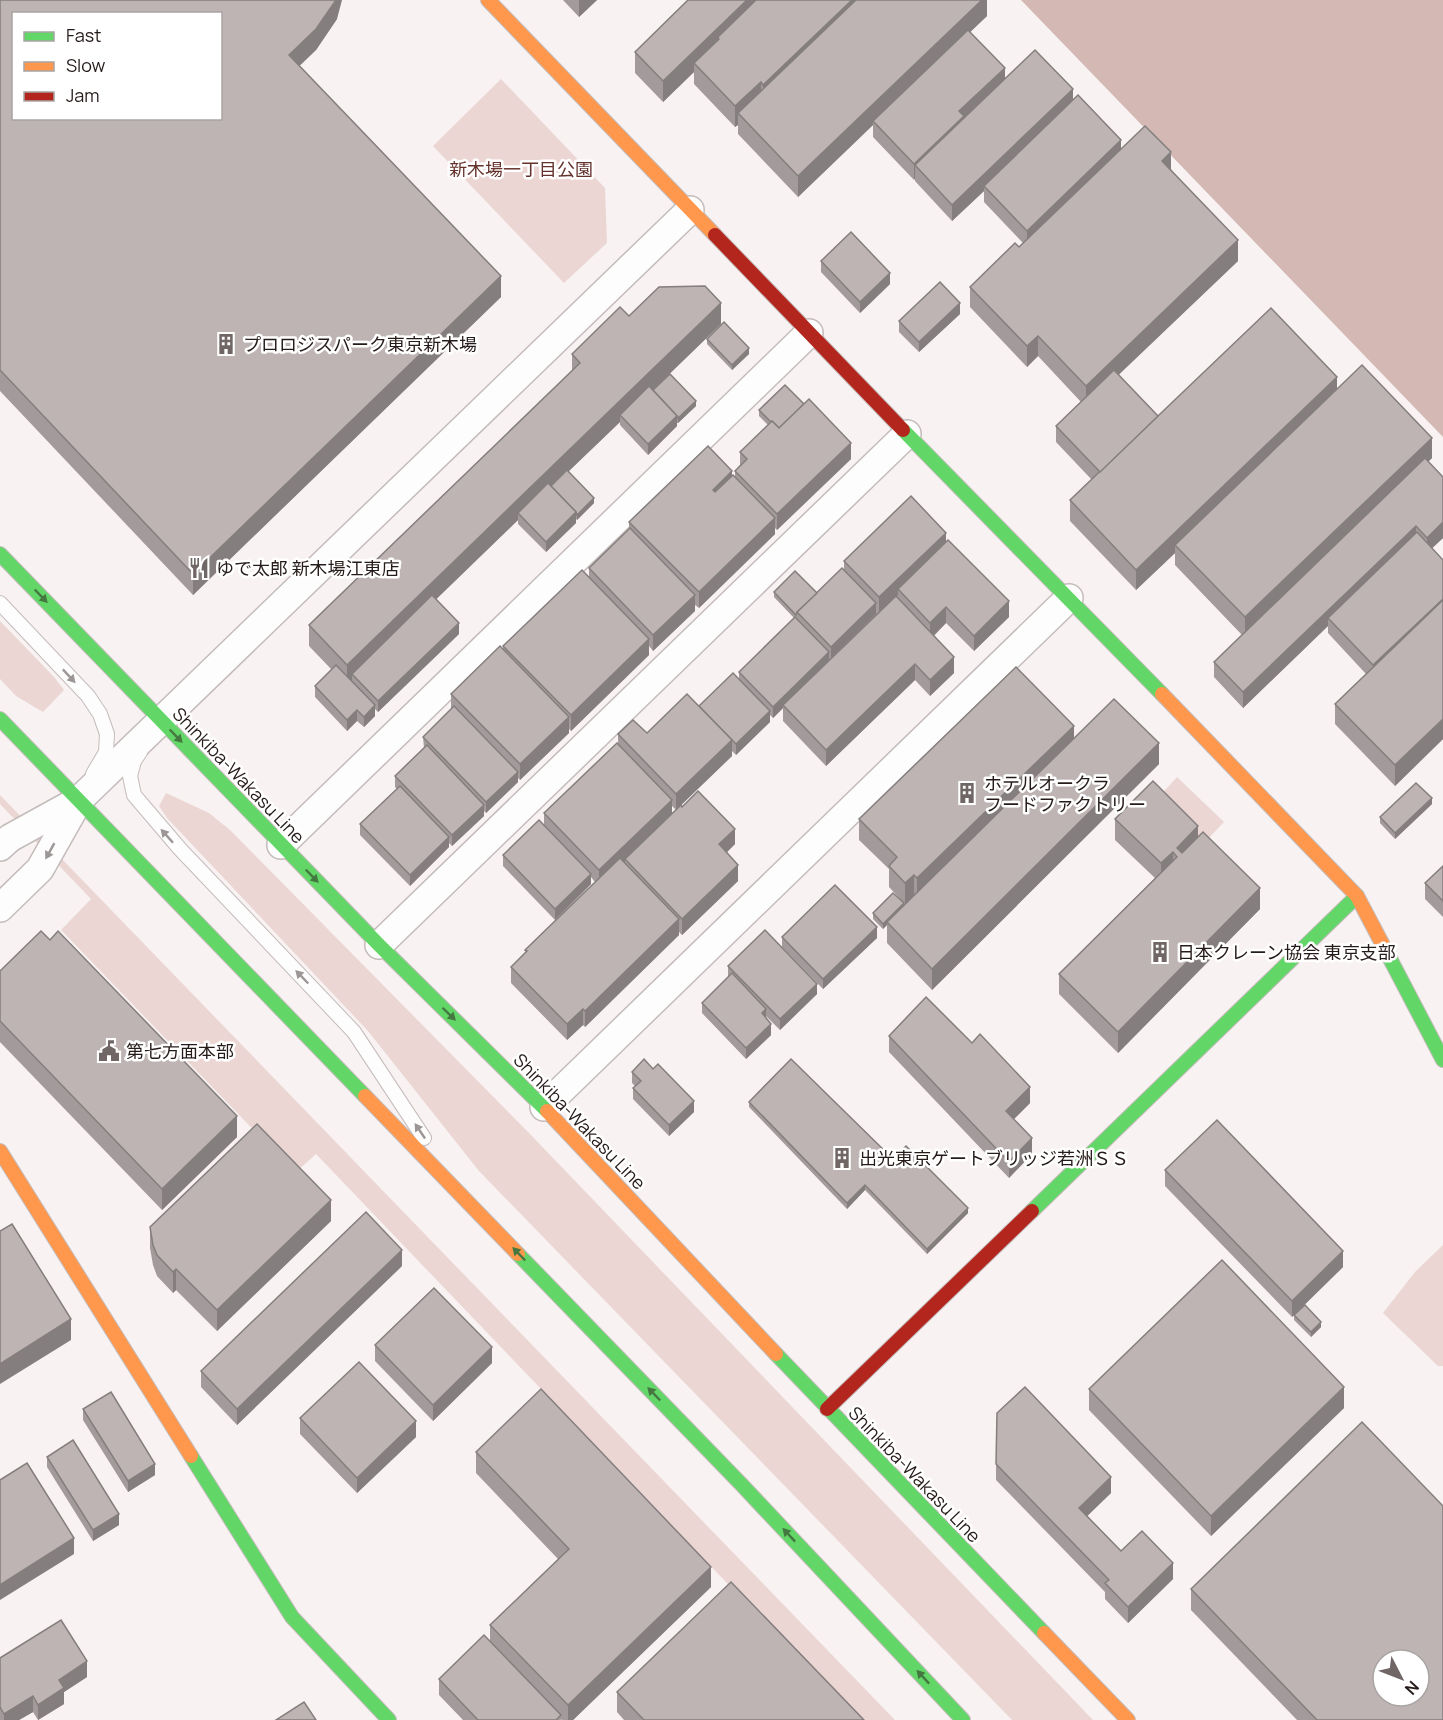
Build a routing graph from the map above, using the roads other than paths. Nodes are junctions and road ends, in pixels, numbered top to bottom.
1 (488, 0) edge
2 (690, 210) junction
3 (809, 333) junction
4 (907, 434) junction
5 (0, 554) edge
6 (1069, 598) junction
7 (0, 603) edge
8 (0, 719) edge
9 (160, 720) junction
10 (79, 800) junction
11 (281, 845) junction
12 (0, 847) edge
13 (1357, 896) junction
14 (0, 908) edge
15 (379, 945) junction
16 (1443, 1060) edge
17 (544, 1107) junction
18 (0, 1151) edge
19 (464, 1197) junction
20 (827, 1409) junction
21 (388, 1720) edge
22 (963, 1720) edge
23 (1128, 1720) edge

1 - 2 street
2 - 3 street
2 - 9 street
3 - 4 street
3 - 11 street
4 - 6 street
4 - 15 street
5 -> 9 street, Shinkiba-Wakasu Line
6 - 13 street
6 - 17 street
7 -> 10 lane
8 - 10 street
9 - 10 street
9 -> 11 street, Shinkiba-Wakasu Line
19 -> 9 lane
10 - 12 street
10 -> 14 street
10 - 19 street
11 -> 15 street, Shinkiba-Wakasu Line
13 - 16 street
13 - 20 street
15 -> 17 street, Shinkiba-Wakasu Line
17 - 20 street, Shinkiba-Wakasu Line
18 - 21 street
22 -> 19 street
20 - 23 street, Shinkiba-Wakasu Line

